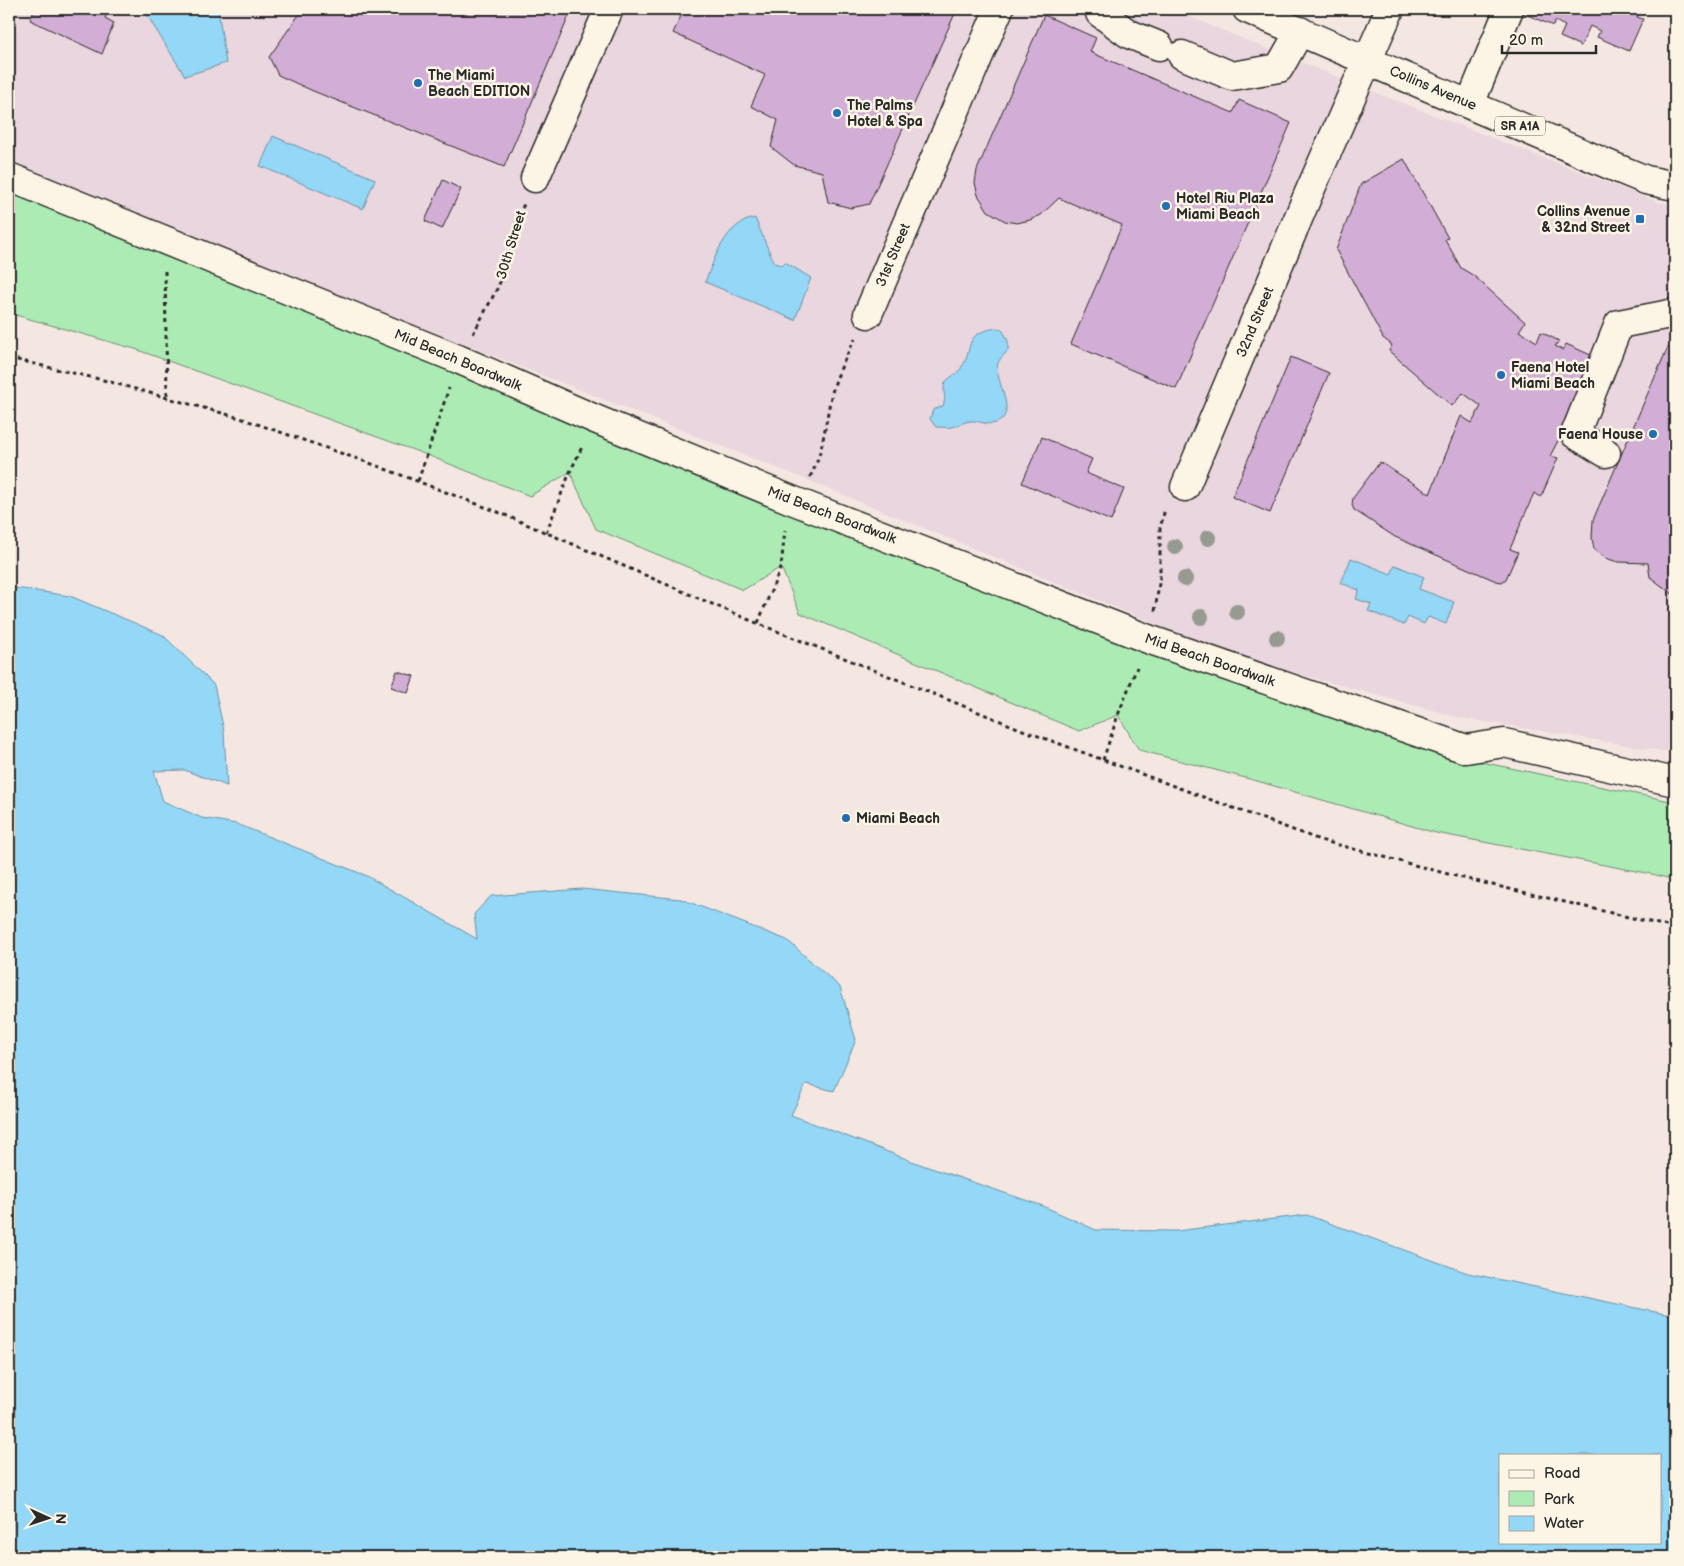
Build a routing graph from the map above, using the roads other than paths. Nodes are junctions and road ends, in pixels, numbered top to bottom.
1 (609, 9) edge
2 (999, 9) edge
3 (1099, 9) edge
4 (1247, 9) edge
5 (1390, 9) edge
6 (1509, 9) edge
7 (1300, 31) junction
8 (1367, 60) junction
9 (1470, 104) junction
10 (9, 177) edge
11 (535, 178) road end
12 (1675, 186) edge
13 (1675, 313) edge
14 (868, 314) road end
15 (1606, 453) dead end
16 (1185, 487) road end
17 (1675, 782) edge

1 - 11 street
2 - 14 street, 31st Street
3 - 7 street
4 - 7 street, Collins Avenue / SR A1A
5 - 8 street, 32nd Street
6 - 9 street
7 - 8 street, Collins Avenue / SR A1A
8 - 9 street, Collins Avenue / SR A1A
8 - 16 street, 32nd Street
9 - 12 street, Collins Avenue / SR A1A
10 - 17 street, Mid Beach Boardwalk
13 - 15 street

